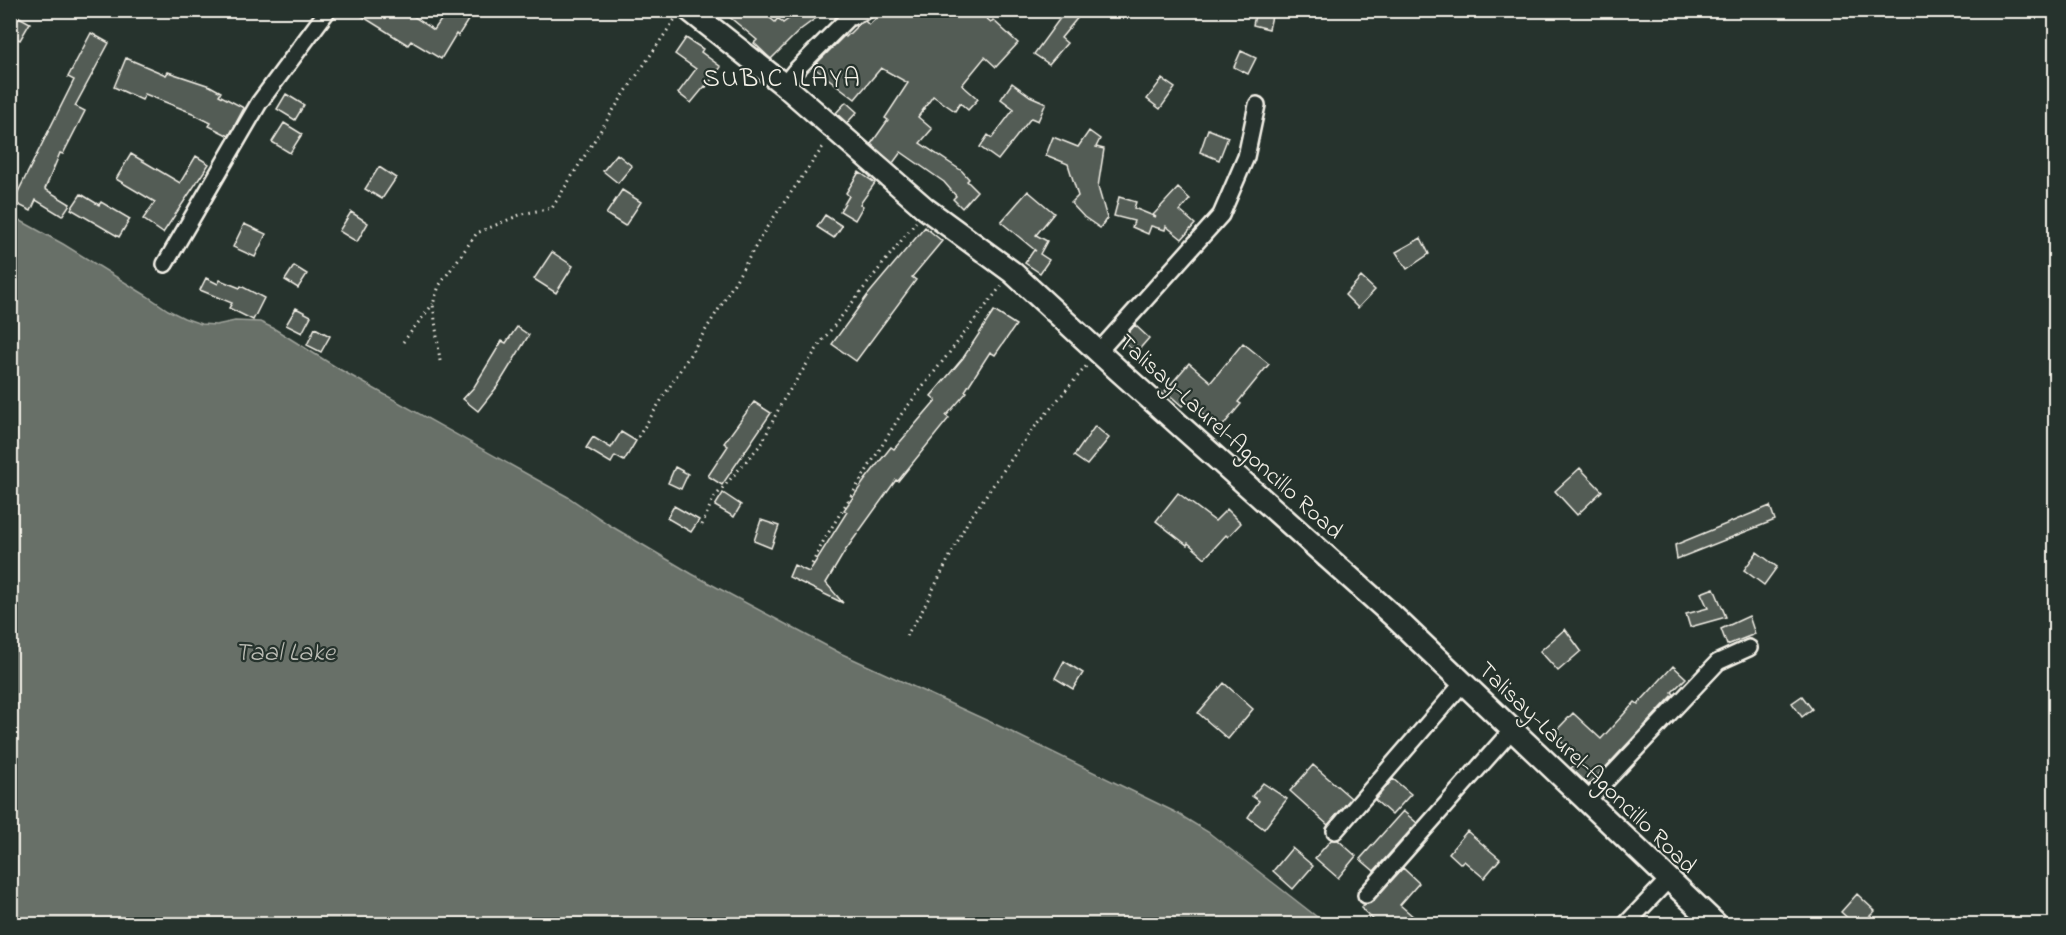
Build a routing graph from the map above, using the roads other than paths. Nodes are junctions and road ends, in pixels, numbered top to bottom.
1 (328, 10) edge
2 (690, 10) edge
3 (867, 10) edge
4 (784, 85) junction
5 (1257, 105) dead end
6 (165, 264) dead end
7 (1099, 351) junction
8 (1749, 648) dead end
9 (1463, 683) junction
10 (1512, 730) junction
11 (1587, 801) junction
12 (1335, 831) dead end
13 (1668, 880) junction
14 (1366, 894) dead end
15 (1626, 924) edge
16 (1716, 924) edge

1 - 6 street
2 - 4 main road, Talisay-Laurel-Agoncillo Road
3 - 4 street
4 - 7 main road, Talisay-Laurel-Agoncillo Road
5 - 7 street
7 - 9 main road, Talisay-Laurel-Agoncillo Road
8 - 11 street
9 - 10 main road, Talisay-Laurel-Agoncillo Road
9 - 12 street
10 - 11 main road, Talisay-Laurel-Agoncillo Road
10 - 14 street
11 - 13 main road, Talisay-Laurel-Agoncillo Road
13 - 15 street
13 - 16 main road, Talisay-Laurel-Agoncillo Road

